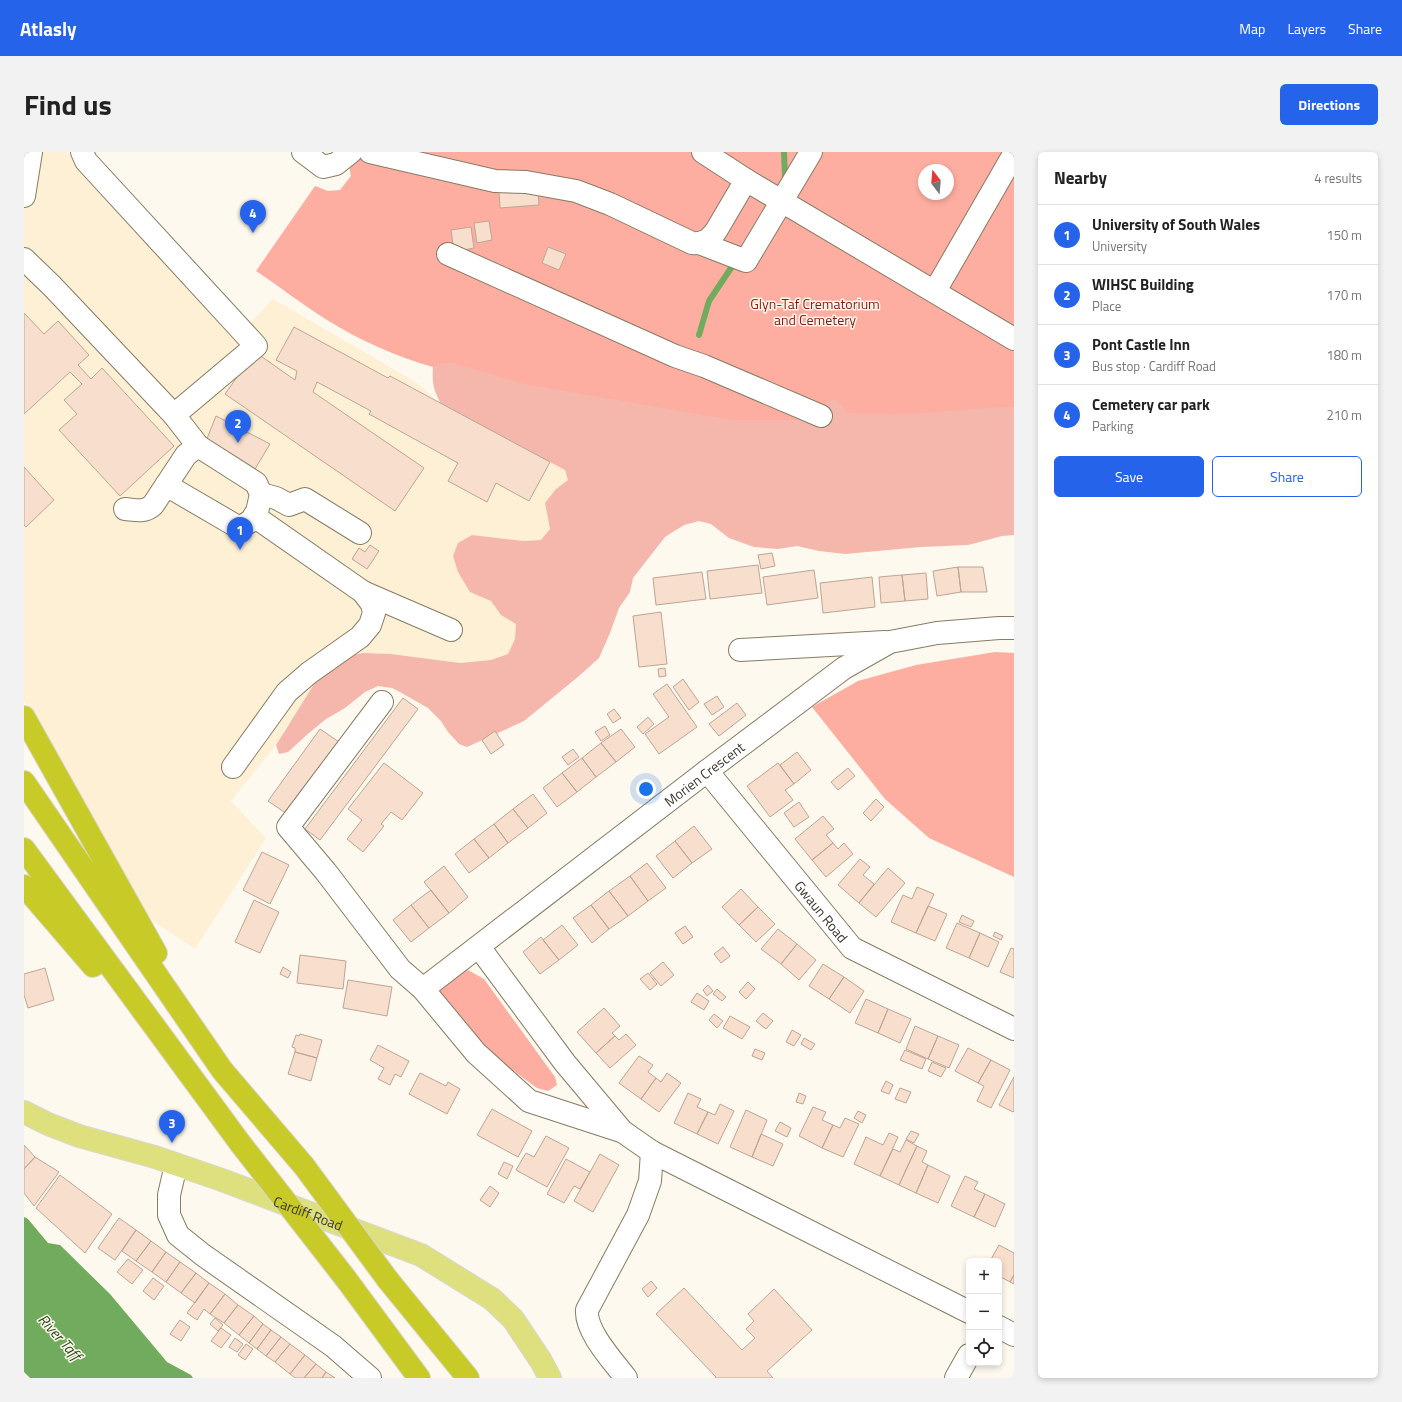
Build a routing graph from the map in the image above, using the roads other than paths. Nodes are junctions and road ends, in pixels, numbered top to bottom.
1 (31, 152) edge
2 (82, 152) edge
3 (303, 152) edge
4 (370, 152) edge
5 (703, 152) edge
6 (811, 152) edge
7 (1014, 154) edge
8 (347, 155) edge
9 (746, 180) junction
10 (24, 196) edge
11 (782, 201) junction
12 (702, 244) junction
13 (448, 254) dead end
14 (24, 259) edge
15 (935, 291) junction
16 (1014, 339) edge
17 (174, 415) junction
18 (821, 416) dead end
19 (198, 446) junction
20 (166, 485) junction
21 (262, 494) junction
22 (125, 510) dead end
23 (254, 516) junction
24 (360, 532) dead end
25 (364, 592) junction
26 (1014, 628) edge
27 (451, 630) dead end
28 (890, 642) junction
29 (740, 650) dead end
30 (382, 702) dead end
31 (24, 717) edge
32 (233, 767) dead end
33 (707, 771) junction
34 (24, 782) edge
35 (24, 850) edge
36 (24, 886) edge
37 (479, 947) junction
38 (423, 989) junction
39 (1014, 1029) edge
40 (222, 1070) junction
41 (202, 1090) junction
42 (24, 1112) edge
43 (622, 1131) junction
44 (652, 1152) junction
45 (176, 1165) junction
46 (966, 1310) edge
47 (1002, 1329) edge
48 (1014, 1335) edge
49 (966, 1360) edge
50 (370, 1378) edge
51 (419, 1378) edge
52 (468, 1378) edge
53 (550, 1378) edge
54 (626, 1378) edge
55 (956, 1378) edge

1 - 10 street
2 - 17 street
3 - 8 street
4 - 12 street
5 - 9 street
6 - 11 street
7 - 15 street
9 - 11 street
9 - 12 street
11 - 12 street
11 - 15 street
13 - 18 street
14 - 17 street
15 - 16 street
17 - 19 street
19 - 20 street
19 - 21 street
20 - 22 street
20 - 23 street
21 - 23 street
21 - 24 street
23 - 25 street
25 - 27 street
25 - 32 street
26 - 28 street, Morien Crescent
28 - 29 street
28 - 33 street, Morien Crescent
30 - 38 street
31 - 40 highway
33 - 37 street, Morien Crescent
33 - 39 street, Gwaun Road
34 - 40 highway
35 - 41 highway
36 - 41 highway
37 - 38 street, Morien Crescent
37 - 43 street
38 - 43 street
40 - 52 highway, bridge
41 - 51 highway, bridge
42 - 45 main road, Cardiff Road
43 - 44 street
44 - 46 street
44 - 54 street
45 - 50 street
45 - 53 main road, Cardiff Road
47 - 48 street
49 - 55 street

